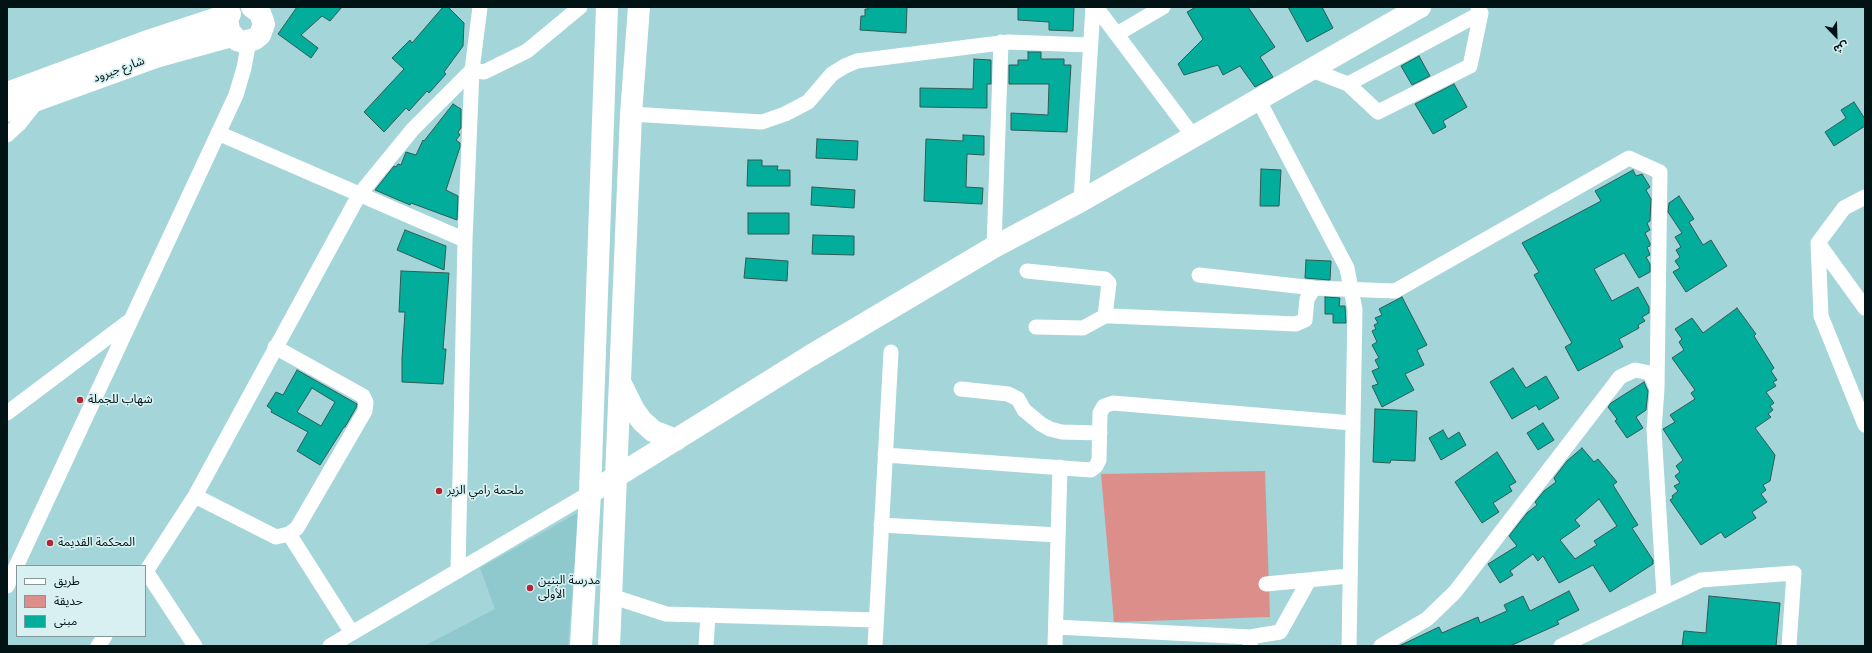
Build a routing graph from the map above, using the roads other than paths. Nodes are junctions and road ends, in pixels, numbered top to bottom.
1 (480, 7) edge
2 (580, 7) edge
3 (607, 7) edge
4 (639, 7) edge
5 (1094, 7) edge
6 (1163, 7) edge
7 (1420, 7) edge
8 (1480, 10) edge
9 (235, 11) edge
10 (263, 13) edge
11 (1117, 34) junction
12 (241, 39) junction
13 (1001, 42) junction
14 (1090, 45) junction
15 (1310, 69) junction
16 (472, 70) junction
17 (1348, 84) junction
18 (7, 93) edge
19 (39, 99) junction
20 (1258, 99) junction
21 (7, 111) edge
22 (631, 114) junction
23 (218, 133) junction
24 (7, 136) edge
25 (1192, 136) junction
26 (359, 195) junction
27 (1865, 197) edge
28 (1081, 201) junction
29 (465, 240) junction
30 (1818, 243) junction
31 (994, 247) junction
32 (1027, 271) dead end
33 (1199, 275) dead end
34 (1314, 288) junction
35 (1351, 289) junction
36 (1865, 308) edge
37 (1106, 316) junction
38 (130, 320) junction
39 (1036, 327) dead end
40 (275, 347) junction
41 (891, 352) dead end
42 (619, 380) junction
43 (961, 389) dead end
44 (1657, 389) junction
45 (7, 413) edge
46 (1352, 423) junction
47 (1865, 425) edge
48 (1100, 433) junction
49 (676, 440) junction
50 (885, 455) junction
51 (1060, 467) junction
52 (616, 478) junction
53 (590, 493) junction
54 (195, 496) junction
55 (881, 525) junction
56 (289, 534) junction
57 (1058, 535) junction
58 (17, 565) edge
59 (16, 567) edge
60 (458, 571) junction
61 (146, 572) edge
62 (1350, 576) junction
63 (1309, 580) junction
64 (1266, 584) dead end
65 (7, 586) edge
66 (610, 596) junction
67 (1664, 596) junction
68 (708, 615) junction
69 (876, 620) junction
70 (1056, 627) junction
71 (352, 633) junction
72 (104, 637) edge
73 (1250, 642) edge
74 (98, 646) edge
75 (195, 646) edge
76 (330, 646) edge
77 (581, 646) edge
78 (609, 646) edge
79 (706, 646) edge
80 (875, 646) edge
81 (1055, 646) edge
82 (1348, 646) edge
83 (1381, 646) edge
84 (1561, 646) edge
85 (1789, 646) edge

1 - 16 street
2 - 16 street
3 - 53 main road
4 - 22 main road
5 - 11 street
5 - 14 street
6 - 11 street
7 - 15 main road
8 - 17 street
8 - 17 street
9 - 12 main road
9 - 18 main road, شارع جيرود
10 - 12 main road
11 - 25 street
12 - 19 main road, شارع جيرود
12 - 23 street
13 - 14 street
13 - 22 street
13 - 31 street
14 - 28 street
15 - 17 street
15 - 20 main road
16 - 26 street
16 - 29 street
19 - 21 main road, شارع جيرود
19 - 24 street
20 - 25 main road
20 - 35 street
22 - 42 main road
23 - 26 street
23 - 38 street
25 - 28 main road
26 - 29 street
26 - 40 street
27 - 30 street
28 - 31 main road
29 - 60 street
30 - 36 street
30 - 47 street
31 - 49 main road
32 - 37 street
33 - 34 street
34 - 35 street
34 - 37 street
35 - 44 street
35 - 46 street
37 - 39 street
38 - 45 street
38 - 58 street
40 - 54 street
40 - 56 street
41 - 50 street
42 - 49 main road
42 - 52 main road
43 - 48 street
44 - 67 street
44 - 83 street
46 - 48 street
46 - 62 street
48 - 51 street
49 - 52 main road
50 - 51 street
50 - 55 street
51 - 57 street
52 - 53 main road
52 - 66 main road
53 - 60 street
53 - 77 main road
54 - 56 street
54 - 61 street
55 - 57 street
55 - 69 street
56 - 71 street
57 - 70 street
59 - 65 street
60 - 71 street
61 - 75 street
62 - 63 street
62 - 82 street
63 - 64 street
63 - 73 street
66 - 68 street
66 - 78 main road
67 - 84 street
67 - 85 street
68 - 69 street
68 - 79 street
69 - 80 street
70 - 73 street
70 - 81 street
71 - 76 street
72 - 74 street

